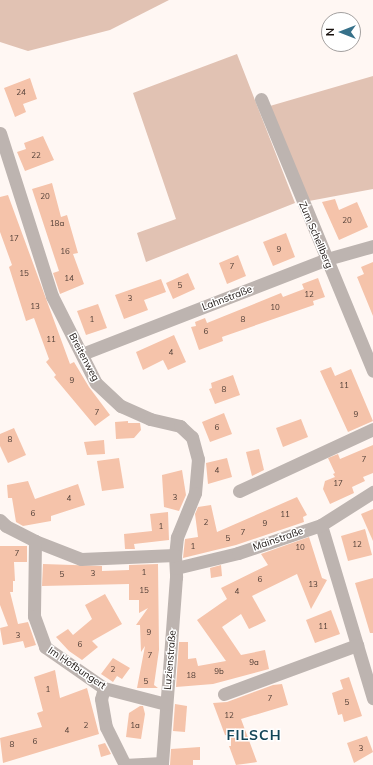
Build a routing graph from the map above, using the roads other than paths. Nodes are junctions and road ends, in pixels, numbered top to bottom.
1 (261, 100) dead end
2 (0, 133) edge
3 (373, 246) edge
4 (327, 259) junction
5 (82, 354) junction
6 (373, 371) edge
7 (373, 430) edge
8 (239, 491) dead end
9 (373, 492) edge
10 (0, 520) edge
11 (321, 524) junction
12 (35, 541) junction
13 (175, 555) junction
14 (176, 568) junction
15 (356, 645) junction
16 (104, 688) junction
17 (224, 694) dead end
18 (373, 698) edge
19 (166, 704) junction
20 (162, 764) edge
21 (124, 765) edge

1 - 4 street, Zum Schellberg
2 - 5 street, Breitenweg
3 - 4 street, Lahnstraße
4 - 5 street, Lahnstraße
4 - 6 street, Zum Schellberg
5 - 13 street, Breitenweg
7 - 8 street
9 - 11 street, Mainstraße
10 - 12 street
11 - 14 street, Mainstraße
11 - 15 street
12 - 13 street
12 - 16 street, Im Hofbungert
13 - 14 street, Luzienstraße
14 - 19 street, Luzienstraße
15 - 17 street
15 - 18 street
16 - 19 street, Im Hofbungert
16 - 21 street
19 - 20 street, Luzienstraße
20 - 21 street

